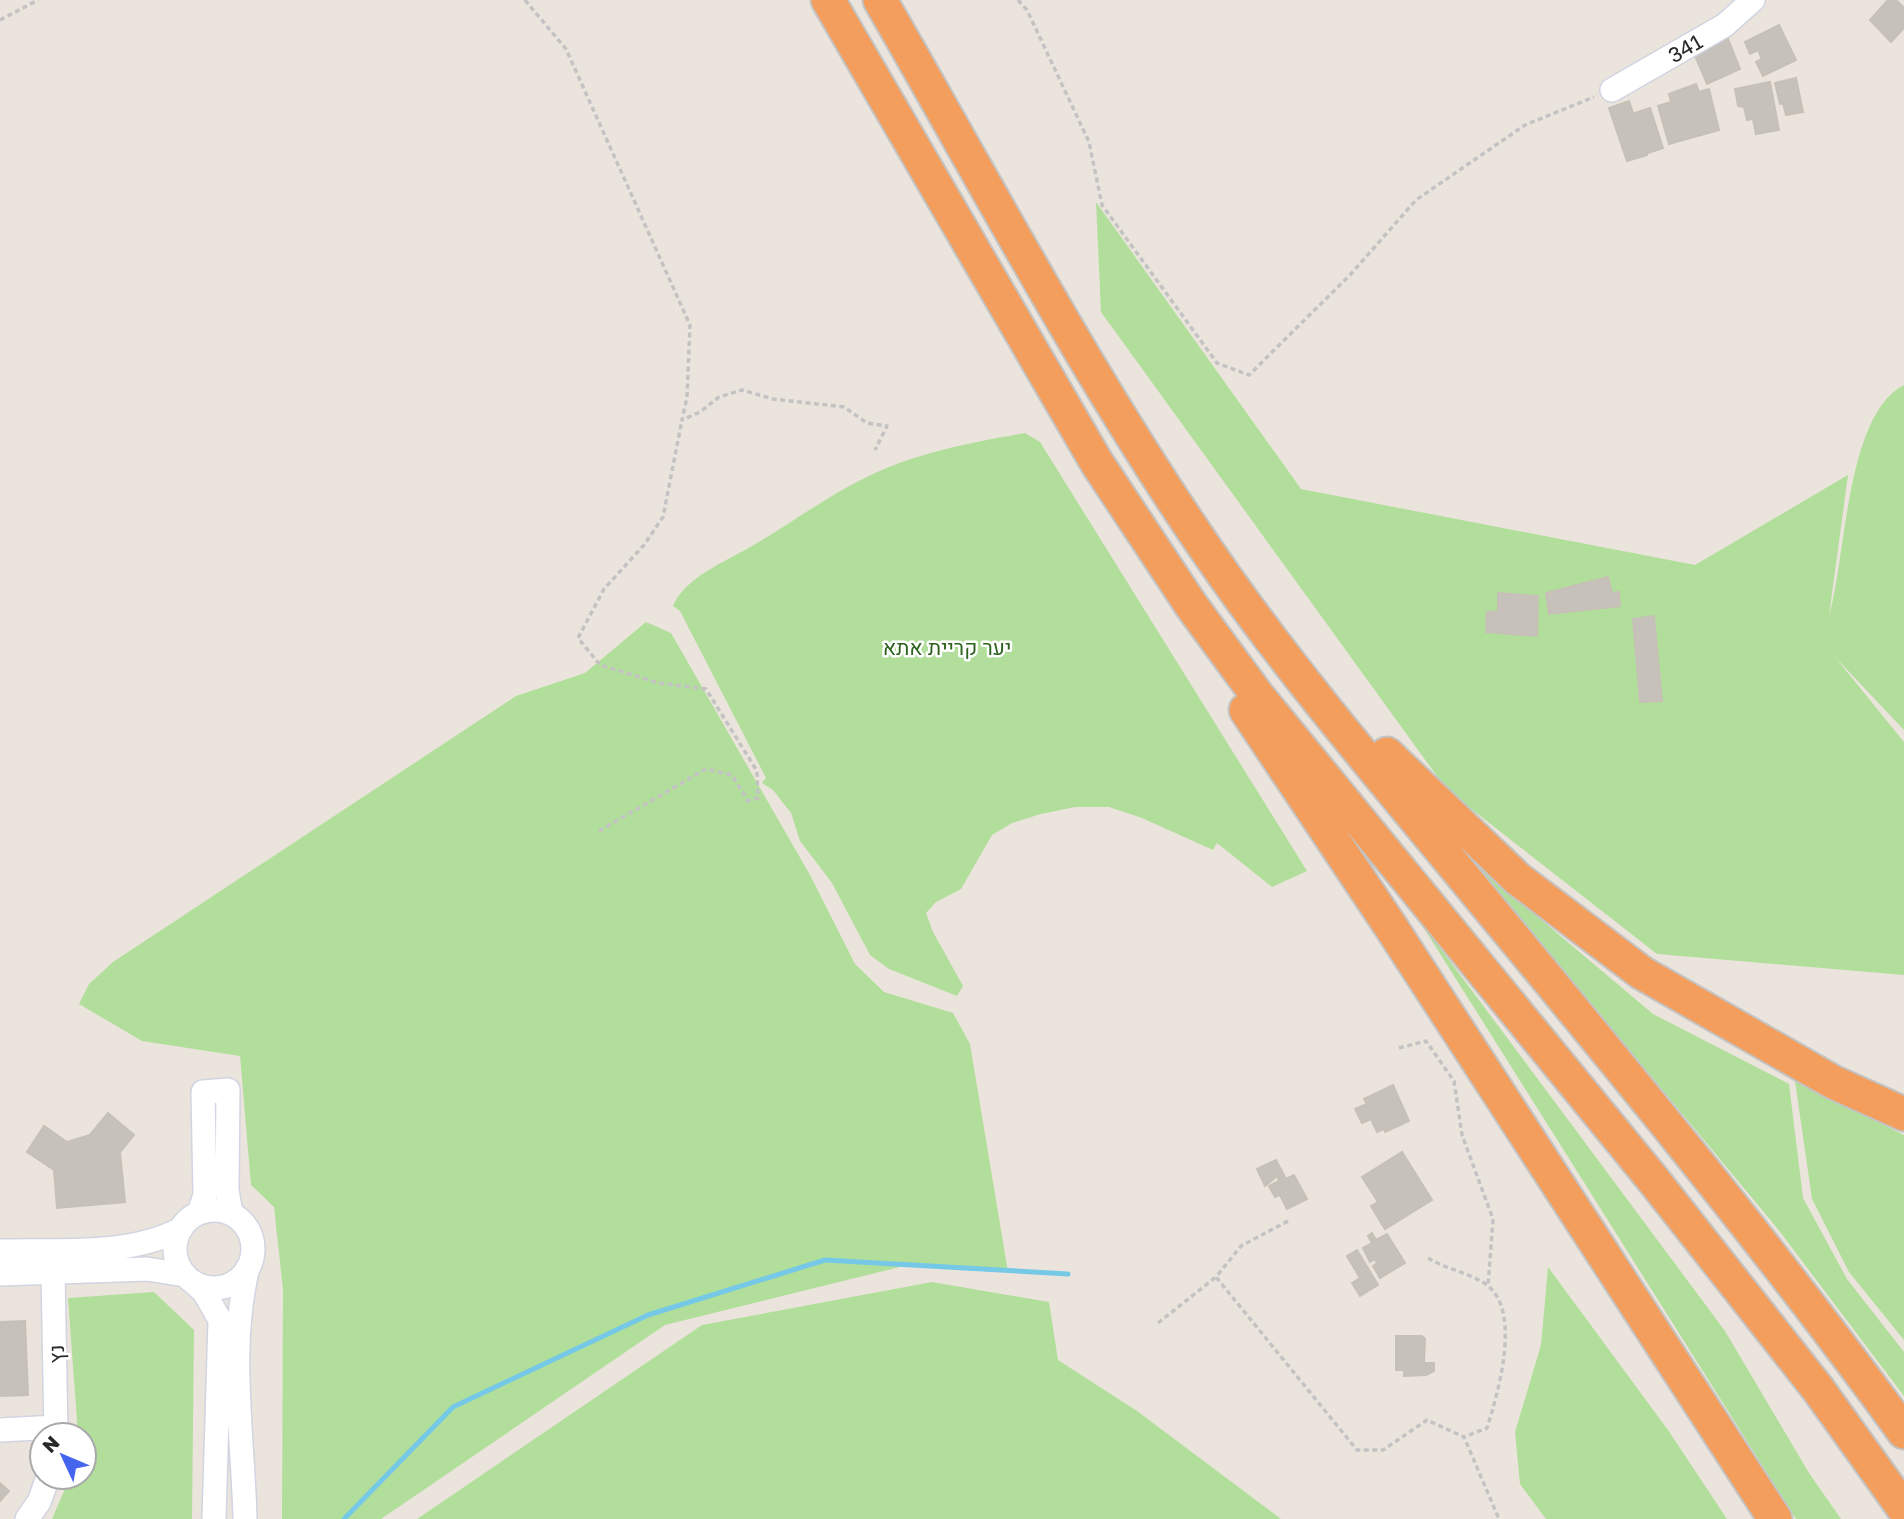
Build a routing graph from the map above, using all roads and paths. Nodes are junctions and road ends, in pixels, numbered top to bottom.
1 (38, 0) edge
2 (525, 0) edge
3 (828, 0) edge
4 (880, 0) edge
5 (1018, 0) edge
6 (1753, 0) edge
7 (0, 20) edge
8 (1612, 90) joint
9 (1062, 405) junction
10 (682, 420) junction
11 (875, 450) dead end
12 (1182, 513) junction
13 (599, 831) dead end
14 (1399, 1048) dead end
15 (1904, 1114) edge
16 (199, 1213) junction
17 (231, 1214) junction
18 (1288, 1221) dead end
19 (181, 1229) junction
20 (0, 1251) edge
21 (1428, 1258) dead end
22 (248, 1267) junction
23 (53, 1272) junction
24 (0, 1274) edge
25 (1216, 1276) junction
26 (189, 1278) junction
27 (1488, 1286) junction
28 (1158, 1323) dead end
29 (56, 1421) edge
30 (0, 1430) edge
31 (28, 1430) edge
32 (1904, 1432) edge
33 (1464, 1437) junction
34 (43, 1491) edge
35 (1903, 1507) edge
36 (27, 1519) edge
37 (214, 1519) edge
38 (245, 1519) edge
39 (1499, 1519) edge
40 (1775, 1519) edge

1 - 7 path
2 - 10 path
3 - 9 highway
4 - 12 highway
5 - 8 path
6 - 8 street, 341
9 - 35 highway
9 - 40 highway
10 - 11 path
10 - 13 path
12 - 15 highway
12 - 32 highway
14 - 27 path
16 - 17 street
16 - 17 street
16 - 19 street
17 - 22 street
18 - 25 path
19 - 20 street
19 - 26 street
21 - 27 path
22 - 26 street
22 - 38 street
23 - 24 street
23 - 26 street
23 - 29 street, נץ
25 - 28 path
25 - 33 path
26 - 37 street
27 - 33 path
30 - 31 street
33 - 39 path
34 - 36 street

